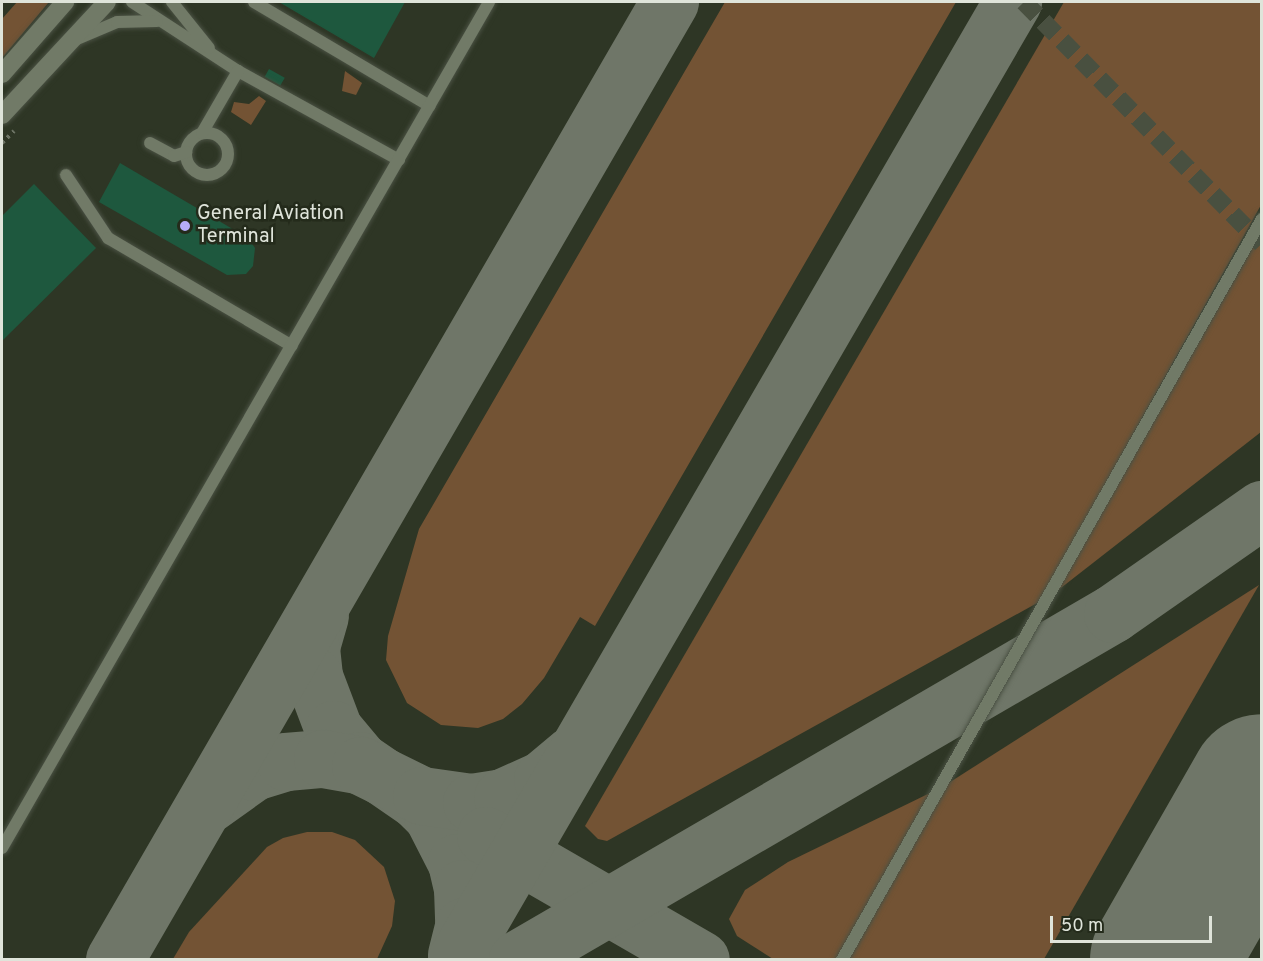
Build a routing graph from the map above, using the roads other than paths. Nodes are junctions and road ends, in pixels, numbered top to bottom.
1 (64, 2) edge
2 (107, 2) edge
3 (132, 2) edge
4 (172, 2) edge
5 (254, 2) edge
6 (489, 2) edge
7 (157, 21) junction
8 (70, 42) junction
9 (213, 54) junction
10 (238, 71) junction
11 (2, 74) edge
12 (430, 106) junction
13 (2, 115) edge
14 (202, 133) junction
15 (150, 143) dead end
16 (186, 152) junction
17 (399, 160) junction
18 (66, 175) dead end
19 (1262, 219) edge
20 (292, 345) junction
21 (2, 848) edge
22 (842, 960) edge

1 - 11 main road
2 - 8 main road
3 - 7 lane
4 - 9 lane
5 - 12 lane
6 - 12 lane
7 - 8 lane
7 - 9 lane
8 - 13 main road
9 - 10 lane
10 - 14 lane
10 - 17 lane
12 - 17 lane
14 - 16 lane
14 - 16 lane
15 - 16 lane
17 - 20 lane
18 - 20 lane
19 - 22 lane
20 - 21 lane

